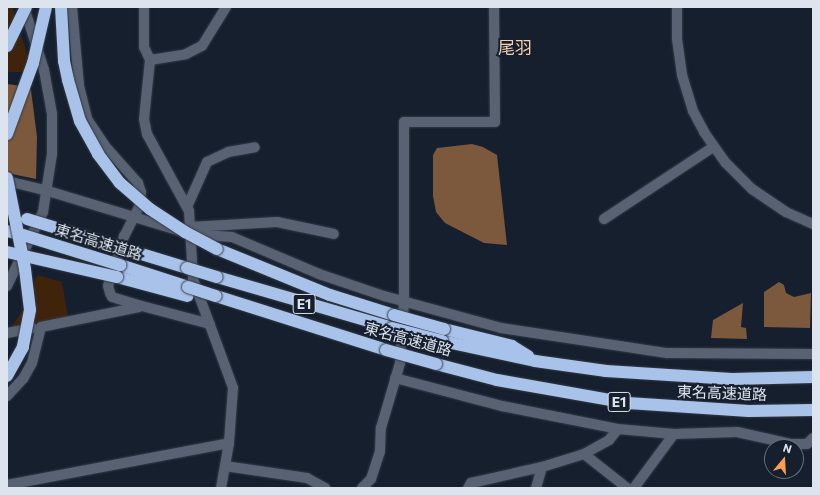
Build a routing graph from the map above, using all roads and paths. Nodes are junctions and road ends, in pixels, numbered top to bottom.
1 (25, 7) edge
2 (46, 7) edge
3 (61, 7) edge
4 (72, 7) edge
5 (144, 7) edge
6 (226, 7) edge
7 (494, 7) edge
8 (677, 7) edge
9 (7, 46) edge
10 (150, 60) junction
11 (7, 134) edge
12 (713, 146) junction
13 (255, 147) dead end
14 (7, 178) edge
15 (7, 181) edge
16 (48, 191) junction
17 (187, 207) junction
18 (7, 215) edge
19 (134, 217) junction
20 (604, 219) dead end
21 (812, 222) edge
22 (242, 224) junction
23 (190, 230) junction
24 (7, 231) edge
25 (334, 234) dead end
26 (237, 239) junction
27 (7, 252) edge
28 (7, 286) edge
29 (188, 291) junction
30 (404, 301) junction
31 (142, 306) junction
32 (210, 324) junction
33 (41, 327) junction
34 (7, 333) edge
35 (813, 354) edge
36 (535, 361) junction
37 (7, 376) edge
38 (813, 377) edge
39 (395, 378) junction
40 (7, 396) edge
41 (810, 410) edge
42 (618, 429) junction
43 (674, 434) junction
44 (813, 438) edge
45 (229, 443) junction
46 (584, 454) junction
47 (225, 466) junction
48 (542, 467) junction
49 (7, 485) edge
50 (221, 488) edge
51 (325, 488) edge
52 (362, 488) edge
53 (468, 488) edge
54 (536, 488) edge
55 (627, 488) edge
56 (634, 488) edge

1 - 9 highway, bridge
1 - 16 street
2 - 11 highway, bridge
3 - 36 highway, bridge
4 - 19 street
5 - 10 street
6 - 10 street
7 - 30 street
8 - 12 street
10 - 17 street
12 - 20 street
12 - 21 street
13 - 17 street
14 - 37 highway, bridge
15 - 16 street
16 - 19 street
16 - 28 street
17 - 23 street
18 - 36 highway, 東名高速道路 / E1, bridge
19 - 23 street
19 - 31 street
22 - 23 street
22 - 25 street
22 - 26 street
23 - 26 street
23 - 32 street
24 - 29 highway, 東名高速道路, bridge
26 - 30 street
27 - 29 highway, bridge
29 - 41 highway, 東名高速道路 / E1, bridge
30 - 35 street
30 - 39 street
31 - 32 street
31 - 33 street
32 - 45 street
33 - 34 street
33 - 40 street
36 - 38 highway, 東名高速道路 / E1
39 - 42 street
39 - 52 street
42 - 43 street
42 - 46 street
43 - 44 street
43 - 56 street
45 - 47 street
45 - 49 street
46 - 48 street
46 - 55 street
47 - 50 street
47 - 51 street
48 - 53 street
48 - 54 street

